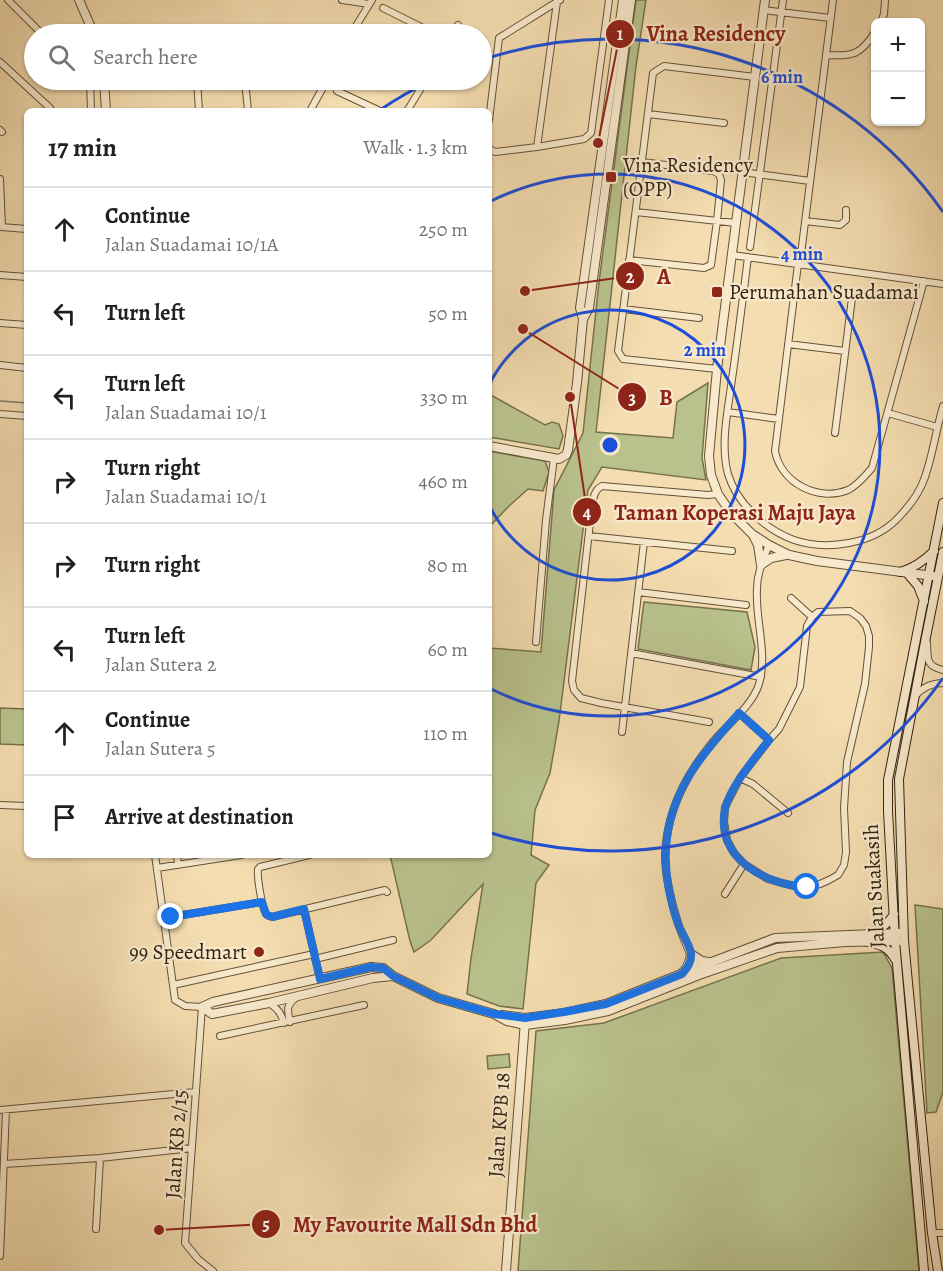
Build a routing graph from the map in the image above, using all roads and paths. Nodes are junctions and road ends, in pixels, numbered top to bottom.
1 (8, 0) edge
2 (79, 0) edge
3 (342, 0) edge
4 (609, 0) edge
5 (623, 0) edge
6 (631, 0) edge
7 (765, 0) edge
8 (783, 0) edge
9 (833, 0) edge
10 (885, 0) edge
11 (558, 1) edge
12 (370, 2) edge
13 (383, 8) dead end
14 (763, 10) junction
15 (781, 12) junction
16 (830, 18) junction
17 (882, 18) edge
18 (32, 24) edge
19 (90, 24) edge
20 (357, 24) edge
21 (415, 24) edge
22 (871, 37) edge
23 (826, 55) junction
24 (0, 62) edge
25 (755, 77) junction
26 (24, 84) edge
27 (30, 90) edge
28 (90, 90) edge
29 (105, 90) edge
30 (197, 90) edge
31 (246, 90) edge
32 (321, 90) edge
33 (420, 90) edge
34 (337, 91) dead end
35 (50, 108) dead end
36 (91, 108) edge
37 (106, 108) edge
38 (199, 108) edge
39 (248, 108) edge
40 (311, 108) edge
41 (374, 108) edge
42 (409, 108) edge
43 (491, 108) edge
44 (648, 114) junction
45 (724, 123) dead end
46 (537, 147) junction
47 (492, 150) edge
48 (642, 162) junction
49 (742, 172) junction
50 (759, 174) junction
51 (0, 179) edge
52 (810, 181) junction
53 (846, 210) dead end
54 (636, 212) junction
55 (717, 221) junction
56 (805, 221) junction
57 (736, 223) junction
58 (1, 227) edge
59 (24, 230) edge
60 (750, 247) dead end
61 (801, 254) dead end
62 (732, 255) junction
63 (748, 257) junction
64 (629, 260) junction
65 (798, 264) junction
66 (0, 274) edge
67 (24, 277) edge
68 (924, 281) junction
69 (943, 284) edge
70 (852, 298) dead end
71 (623, 309) junction
72 (699, 318) dead end
73 (583, 319) junction
74 (0, 323) edge
75 (24, 325) edge
76 (788, 344) junction
77 (845, 351) junction
78 (0, 365) edge
79 (24, 368) edge
80 (717, 369) junction
81 (943, 406) edge
82 (728, 412) junction
83 (888, 413) junction
84 (0, 414) edge
85 (24, 416) edge
86 (778, 419) junction
87 (937, 427) junction
88 (835, 433) dead end
89 (492, 447) edge
90 (554, 458) junction
91 (718, 494) junction
92 (943, 503) edge
93 (752, 534) junction
94 (589, 536) junction
95 (644, 542) junction
96 (769, 545) junction
97 (732, 550) dead end
98 (939, 552) edge
99 (789, 555) junction
100 (761, 565) junction
101 (904, 572) junction
102 (934, 576) junction
103 (638, 592) junction
104 (791, 598) dead end
105 (924, 601) junction
106 (746, 605) dead end
107 (812, 617) junction
108 (926, 637) junction
109 (536, 642) dead end
110 (631, 653) junction
111 (943, 670) edge
112 (760, 677) junction
113 (943, 683) edge
114 (915, 696) junction
115 (626, 707) junction
116 (739, 713) junction
117 (709, 722) dead end
118 (622, 732) dead end
119 (769, 740) junction
120 (740, 778) junction
121 (0, 805) edge
122 (24, 806) edge
123 (788, 813) dead end
124 (156, 858) edge
125 (177, 858) edge
126 (222, 858) edge
127 (297, 858) edge
128 (744, 864) junction
129 (178, 865) junction
130 (160, 868) junction
131 (387, 892) dead end
132 (725, 894) dead end
133 (262, 902) junction
134 (304, 909) junction
135 (894, 914) junction
136 (167, 917) junction
137 (899, 937) junction
138 (867, 938) junction
139 (393, 940) dead end
140 (691, 954) junction
141 (316, 957) junction
142 (712, 962) junction
143 (896, 962) junction
144 (698, 971) junction
145 (682, 974) junction
146 (393, 976) junction
147 (320, 979) junction
148 (173, 985) junction
149 (298, 996) junction
150 (269, 1003) junction
151 (364, 1005) dead end
152 (202, 1007) junction
153 (525, 1022) junction
154 (287, 1023) junction
155 (220, 1036) dead end
156 (196, 1092) junction
157 (3, 1110) edge
158 (192, 1148) junction
159 (100, 1158) junction
160 (4, 1164) junction
161 (1, 1210) edge
162 (96, 1229) dead end
163 (932, 1233) junction
164 (943, 1233) edge
165 (0, 1256) edge
166 (213, 1271) edge
167 (506, 1271) edge
168 (924, 1271) edge
169 (938, 1271) edge

1 - 18 street
2 - 19 street
3 - 12 street
4 - 46 street
5 - 73 street
6 - 73 street
7 - 14 street
8 - 15 street
9 - 16 street
10 - 17 street
11 - 43 street
11 - 46 street
12 - 20 street
13 - 21 street
14 - 15 street
14 - 25 street
15 - 16 street
15 - 50 street
16 - 23 street
22 - 23 street
23 - 52 street
24 - 26 street
25 - 44 street
25 - 49 street
27 - 35 street
28 - 36 street
29 - 37 street
30 - 38 street
31 - 39 street
32 - 40 street
33 - 42 street
34 - 41 street
44 - 45 street
44 - 48 street
46 - 47 street
48 - 54 street
48 - 55 street
49 - 50 street
49 - 57 street
50 - 52 street
50 - 60 street
51 - 58 street
52 - 56 street
53 - 56 street
54 - 55 street
54 - 64 street
55 - 57 street
55 - 64 street
56 - 61 street
57 - 62 street
58 - 59 street
62 - 63 street
62 - 80 street
63 - 65 street
63 - 82 street
64 - 71 street
65 - 68 street
65 - 76 street
66 - 67 street
68 - 69 street
68 - 83 street
70 - 77 street
71 - 72 street
71 - 80 street
73 - 90 street
74 - 75 street
76 - 77 street
76 - 86 street
77 - 88 street
78 - 79 street
80 - 91 street
81 - 87 street
82 - 86 street
82 - 87 street
83 - 86 street
83 - 87 street
84 - 85 street
89 - 90 street
90 - 109 street
91 - 93 street
91 - 94 street
92 - 98 main road, Jalan Suakasih
93 - 96 street
93 - 100 street
94 - 95 street
94 - 115 street
95 - 97 street
95 - 103 street
96 - 99 street
96 - 100 street
98 - 101 main road
98 - 102 main road, Jalan Suakasih
99 - 100 street
99 - 101 street
100 - 112 street
101 - 102 street
101 - 105 main road
102 - 105 main road, Jalan Suakasih
102 - 108 main road, Jalan Suakasih
103 - 106 street
103 - 110 street
104 - 107 street
105 - 135 main road, Jalan Suakasih
107 - 119 street
107 - 128 street
108 - 111 street
108 - 114 main road, Jalan Suakasih
110 - 112 street
110 - 115 street
112 - 116 street
113 - 114 street
114 - 137 main road, Jalan Suakasih
115 - 117 street
115 - 118 street
116 - 119 street
116 - 140 street
119 - 120 street
120 - 123 street
120 - 128 street
121 - 122 street
124 - 130 street
125 - 129 street
126 - 129 street
127 - 133 street
128 - 132 street
129 - 130 street
130 - 136 street
131 - 134 street
133 - 134 street
133 - 136 street
134 - 141 street
135 - 137 main road, Jalan Suakasih
135 - 138 main road
136 - 148 street
137 - 138 street
137 - 143 main road, Jalan Suakasih
137 - 163 main road, Jalan Suakasih
138 - 142 street
138 - 143 main road
138 - 144 street
139 - 141 street
140 - 142 street
140 - 144 street
140 - 145 street
141 - 147 street
141 - 148 street
142 - 144 street
143 - 168 main road, Jalan Suakasih
144 - 145 street
144 - 153 street
145 - 153 street
146 - 147 street
146 - 149 street
146 - 153 street
147 - 152 street
148 - 152 street
149 - 150 street
149 - 154 street
150 - 152 street
150 - 154 street
151 - 154 street
152 - 156 street, Jalan KB 2/15
153 - 167 street, Jalan KPB 18
154 - 155 street
156 - 157 street
156 - 158 street, Jalan KB 2/15
157 - 160 street
158 - 159 street
158 - 166 street, Jalan KB 2/15
159 - 160 street
159 - 162 street
160 - 161 street
161 - 165 street
163 - 164 street
163 - 169 main road, Jalan Suakasih

